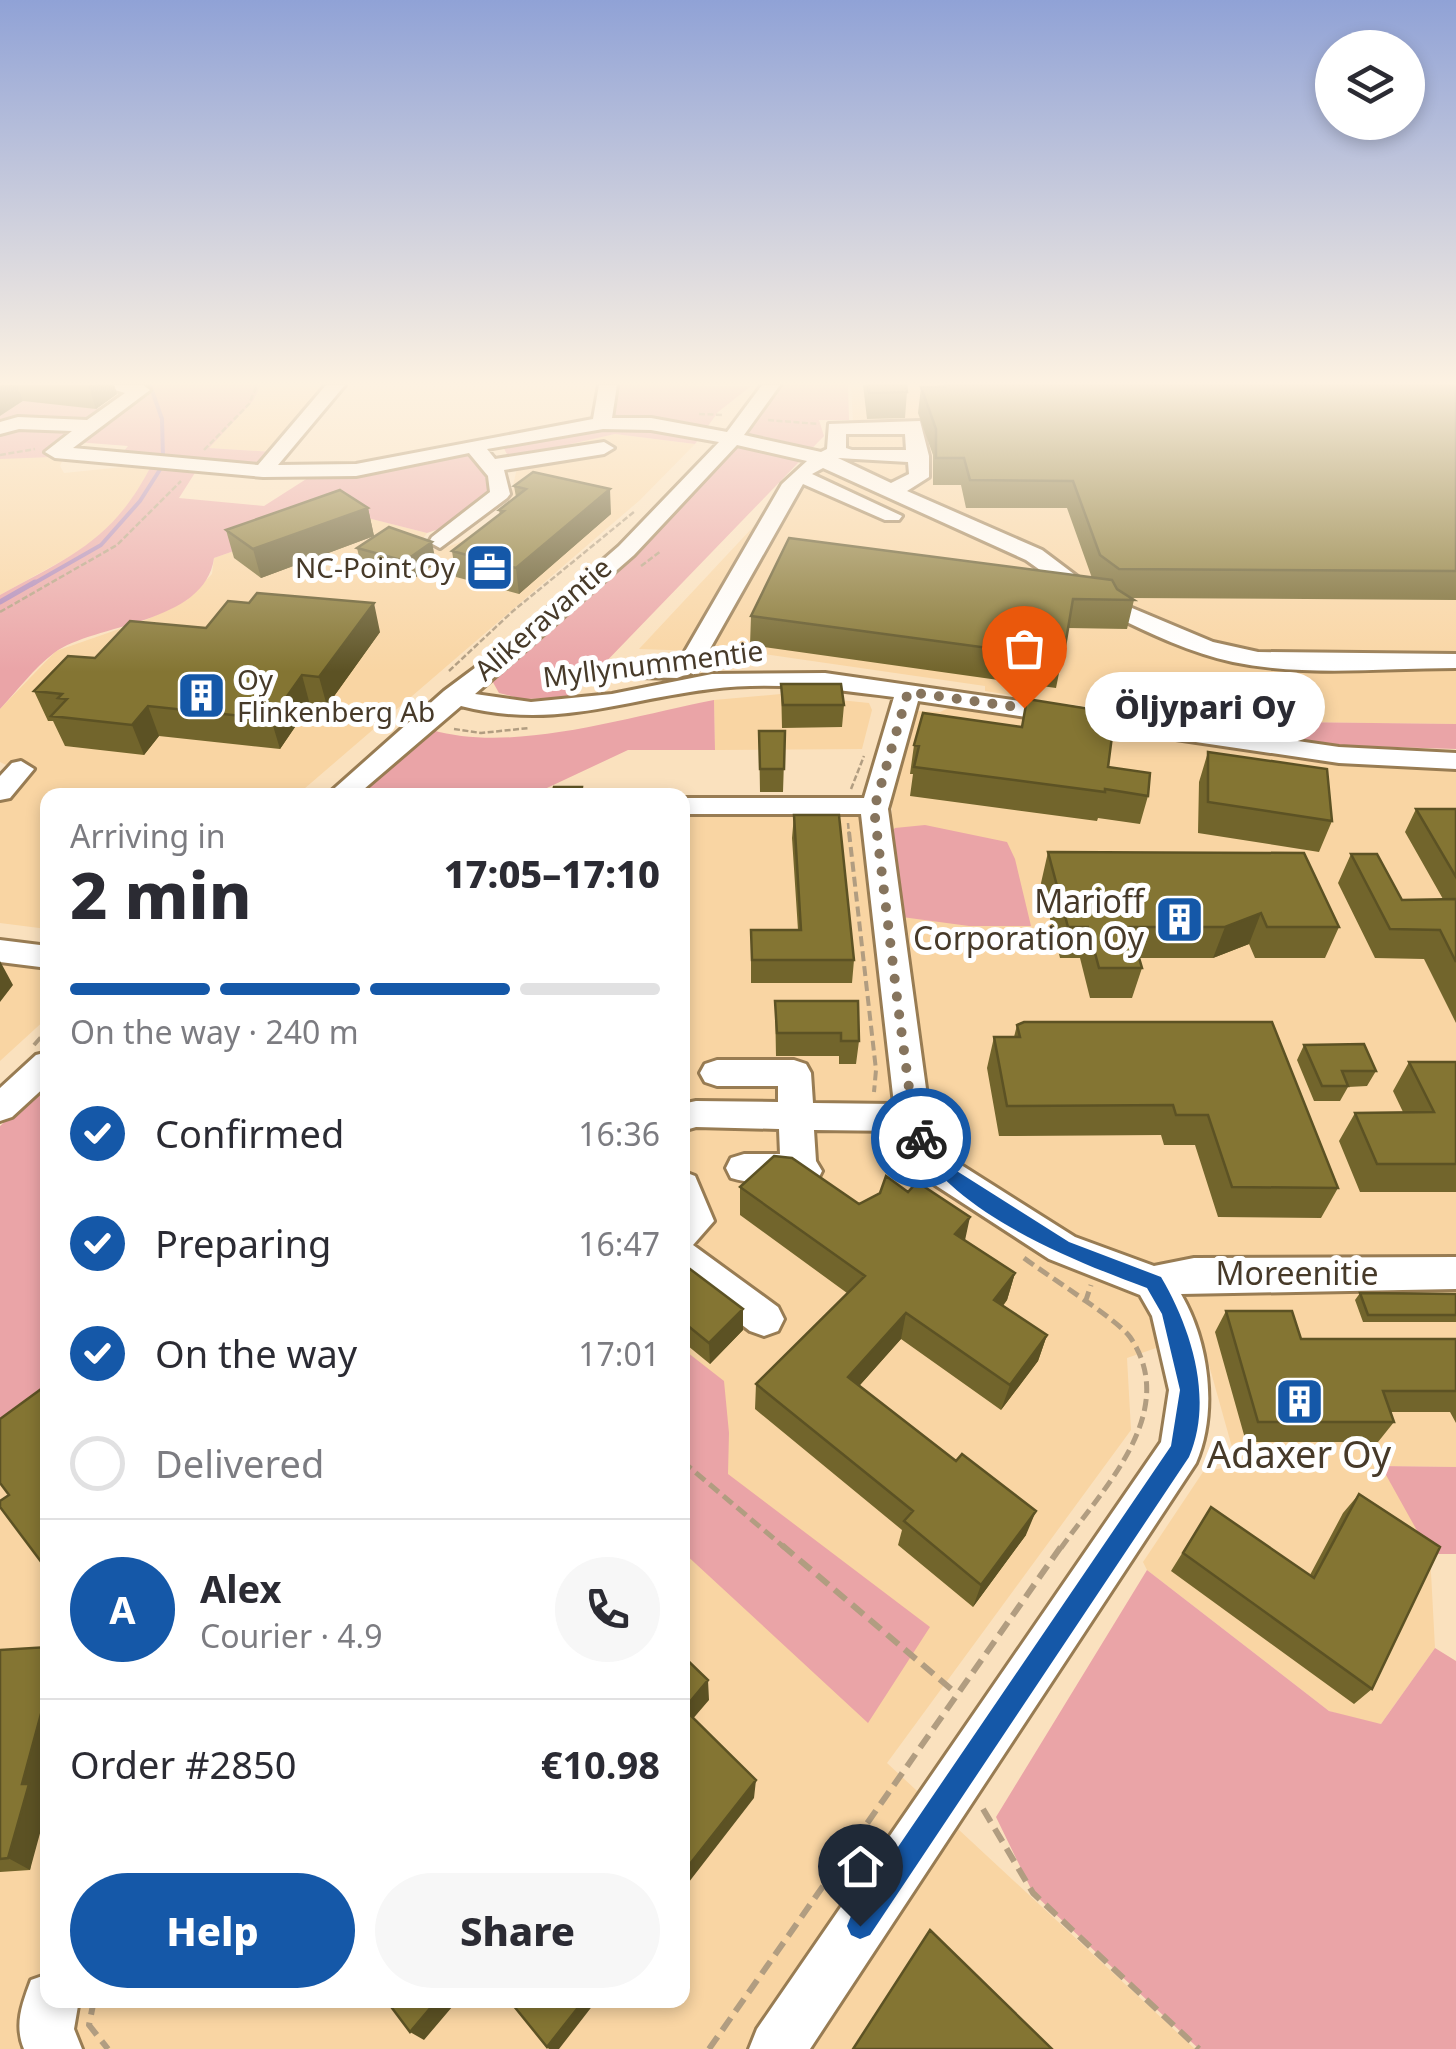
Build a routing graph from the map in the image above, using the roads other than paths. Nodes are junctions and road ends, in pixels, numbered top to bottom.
1 (497, 481) edge
2 (689, 481) edge
3 (797, 481) edge
4 (811, 481) edge
5 (875, 481) edge
6 (912, 481) edge
7 (891, 492) junction
8 (440, 542) dead end
9 (755, 552) junction
10 (783, 556) edge
11 (1059, 588) junction
12 (1456, 661) edge
13 (449, 686) junction
14 (908, 692) junction
15 (612, 700) junction
16 (1456, 761) edge
17 (21, 769) dead end
18 (349, 788) edge
19 (0, 792) edge
20 (690, 806) edge
21 (861, 806) junction
22 (0, 951) edge
23 (40, 956) edge
24 (40, 1071) edge
25 (717, 1073) dead end
26 (0, 1108) edge
27 (796, 1115) junction
28 (690, 1116) edge
29 (913, 1118) junction
30 (744, 1168) dead end
31 (690, 1263) edge
32 (1456, 1274) edge
33 (1154, 1282) junction
34 (764, 1319) dead end
35 (49, 2008) edge
36 (54, 2049) edge
37 (777, 2049) edge

1 - 8 street
2 - 13 street, Alikeravantie
3 - 9 street
4 - 11 street
5 - 7 street
6 - 7 street
7 - 11 street
9 - 10 street
9 - 15 street
11 - 12 street
13 - 15 street, Myllynummentie
13 - 18 street, Alikeravantie
14 - 15 street, Myllynummentie
14 - 16 street, Myllynummentie
14 - 21 street, Moreenitie
17 - 19 street
20 - 21 street
21 - 29 street, Moreenitie
22 - 23 street
24 - 26 street
25 - 27 street
27 - 28 street
27 - 29 street
27 - 30 street
29 - 33 street, Moreenitie
31 - 34 street
32 - 33 street, Moreenitie
33 - 37 street
35 - 36 street

